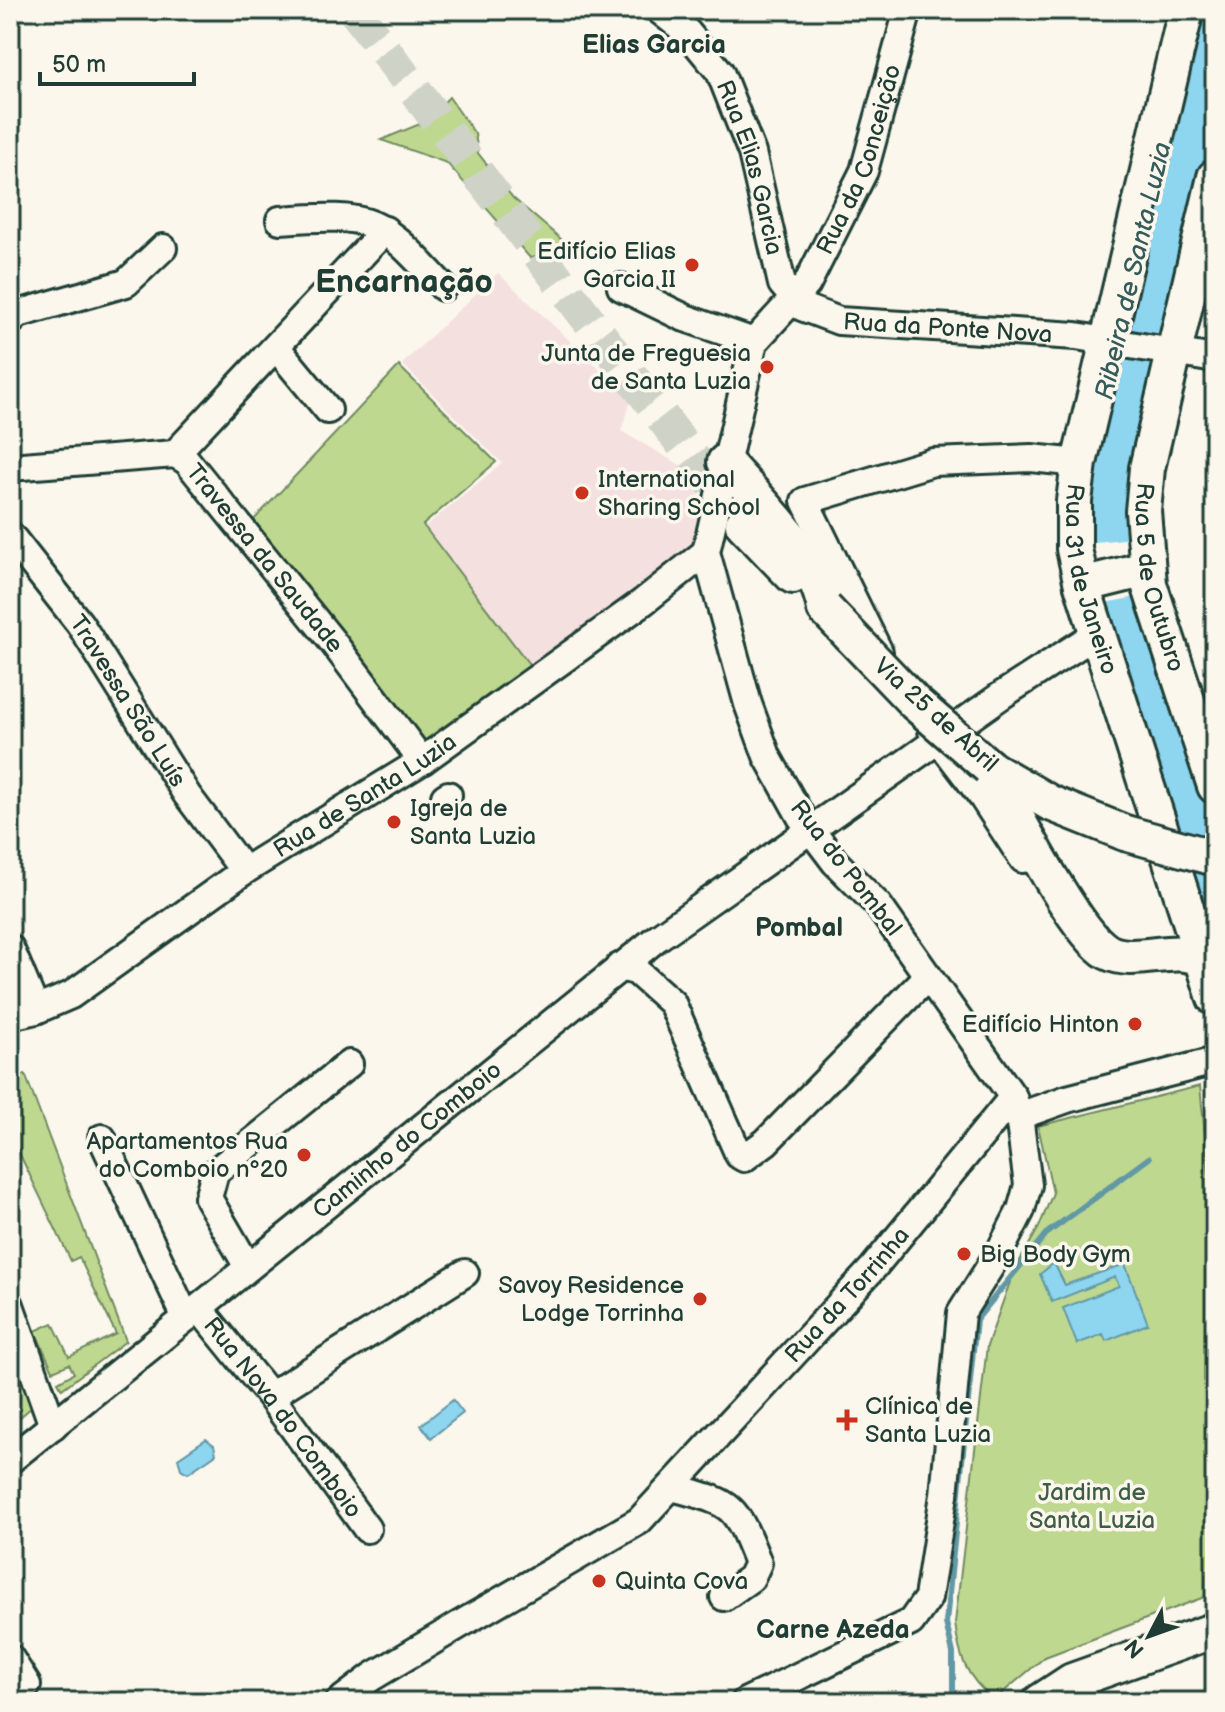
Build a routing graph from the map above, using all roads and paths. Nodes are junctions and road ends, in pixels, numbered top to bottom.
1 (659, 10) edge
2 (908, 10) edge
3 (1186, 10) edge
4 (1215, 177) edge
5 (280, 220) dead end
6 (385, 230) junction
7 (163, 248) dead end
8 (443, 287) dead end
9 (621, 287) dead end
10 (793, 301) junction
11 (10, 322) edge
12 (754, 342) junction
13 (1106, 342) junction
14 (276, 347) junction
15 (1175, 351) junction
16 (1215, 359) edge
17 (328, 410) dead end
18 (175, 454) junction
19 (725, 462) junction
20 (1079, 463) junction
21 (10, 467) edge
22 (743, 524) tunnel mouth
23 (10, 535) edge
24 (706, 552) junction
25 (1146, 569) junction
26 (1082, 585) junction
27 (825, 609) junction
28 (1096, 634) junction
29 (938, 740) junction
30 (422, 761) junction
31 (989, 767) junction
32 (1215, 786) edge
33 (810, 829) junction
34 (1215, 858) edge
35 (244, 871) junction
36 (10, 948) edge
37 (1109, 952) junction
38 (1204, 962) junction
39 (619, 967) junction
40 (928, 976) junction
41 (1215, 998) edge
42 (23, 1013) edge
43 (1215, 1061) edge
44 (349, 1064) dead end
45 (1016, 1106) junction
46 (102, 1138) dead end
47 (248, 1267) junction
48 (465, 1273) dead end
49 (10, 1305) edge
50 (193, 1313) junction
51 (270, 1396) junction
52 (53, 1426) junction
53 (10, 1460) edge
54 (669, 1490) junction
55 (367, 1529) dead end
56 (724, 1597) dead end
57 (1215, 1630) edge
58 (10, 1658) edge
59 (27, 1685) dead end
60 (339, 1702) edge
61 (745, 1702) edge
62 (1040, 1702) edge

1 - 10 street, Rua Elias Garcia
2 - 10 street, Rua da Conceição
3 - 13 main road, Rua 31 de Janeiro
4 - 15 main road, Rua 5 de Outubro
5 - 6 street
6 - 8 street
6 - 14 street
7 - 11 street
9 - 12 street
10 - 12 street, Rua da Conceição
10 - 13 street, Rua da Ponte Nova
12 - 19 street
13 - 15 street, Rua da Ponte Nova
13 - 20 main road, Rua 31 de Janeiro
14 - 17 street
14 - 18 street
15 - 16 street, Rua da Ponte Nova
15 - 25 main road, Rua 5 de Outubro
18 - 21 street, Travessa da Saudade
18 - 30 street, Travessa da Saudade
19 - 24 street
19 - 27 main road
20 - 26 main road, Rua 31 de Janeiro
20 - 29 street
22 - 27 main road, Via 25 de Abril
23 - 35 street, Travessa São Luís
24 - 30 street, Rua de Santa Luzia
24 - 33 street, Rua do Pombal
25 - 26 main road
25 - 32 main road, Rua 5 de Outubro
26 - 28 main road, Rua 31 de Janeiro
27 - 31 main road, Via 25 de Abril, bridge
28 - 29 street, Caminho do Comboio
28 - 38 main road, Rua 31 de Janeiro
29 - 33 street, Caminho do Comboio
29 - 37 street
30 - 35 street, Rua de Santa Luzia
31 - 34 main road, Via 25 de Abril, bridge
31 - 37 main road
33 - 39 street, Caminho do Comboio
33 - 40 street, Rua do Pombal
35 - 42 street, Rua de Santa Luzia
36 - 42 street
37 - 38 main road
38 - 41 main road, Rua 31 de Janeiro
39 - 40 street
39 - 47 street, Caminho do Comboio
40 - 45 street, Rua do Pombal
43 - 45 street
44 - 47 street
45 - 54 street, Rua da Torrinha
45 - 61 street
46 - 50 street, Rua Nova do Comboio
47 - 50 street, Caminho do Comboio
48 - 51 street
49 - 52 street
50 - 51 street, Rua Nova do Comboio
50 - 52 street, Caminho do Comboio
51 - 55 street, Rua Nova do Comboio
52 - 53 street, Caminho do Comboio
54 - 56 street
54 - 60 street, Rua da Torrinha
57 - 62 main road
58 - 59 street

